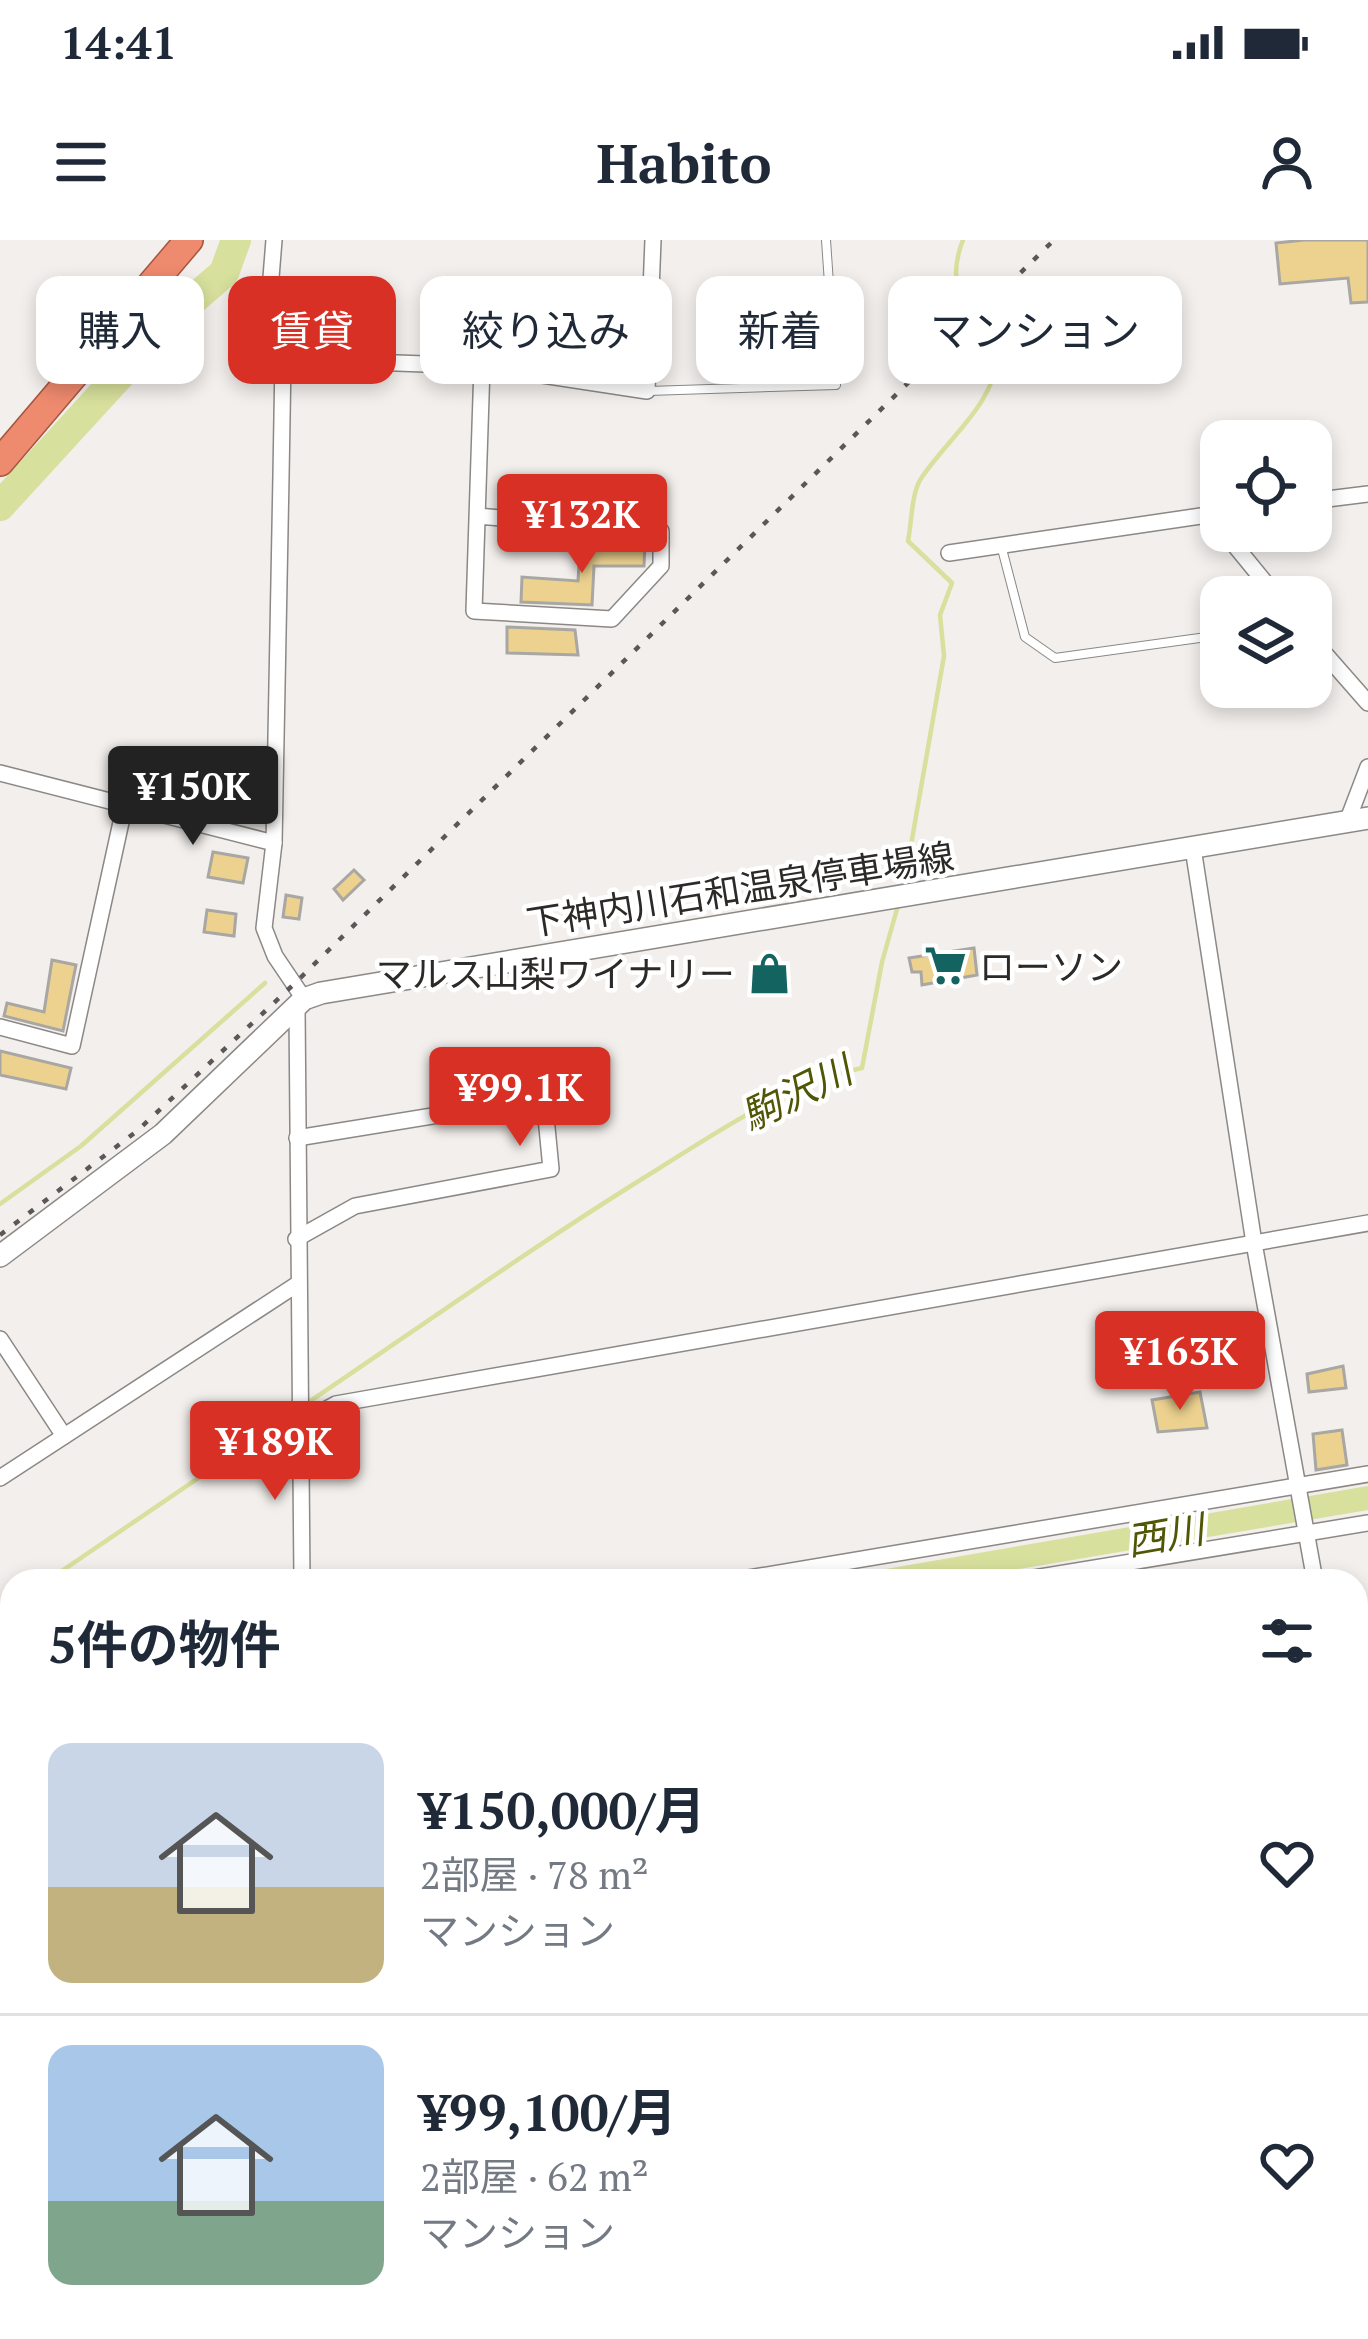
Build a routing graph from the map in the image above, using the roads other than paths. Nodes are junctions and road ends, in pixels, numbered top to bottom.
1 (189, 240) edge
2 (274, 240) edge
3 (653, 240) edge
4 (826, 240) edge
5 (270, 276) edge
6 (283, 384) edge
7 (481, 384) edge
8 (600, 384) edge
9 (646, 391) junction
10 (0, 462) edge
11 (1368, 494) edge
12 (1332, 498) edge
13 (477, 516) junction
14 (1200, 516) edge
15 (1001, 544) junction
16 (1240, 552) edge
17 (949, 553) dead end
18 (1259, 576) edge
19 (1200, 638) edge
20 (1332, 662) edge
21 (1368, 703) edge
22 (1368, 767) edge
23 (0, 773) edge
24 (125, 804) junction
25 (1357, 820) edge
26 (274, 843) junction
27 (1193, 848) junction
28 (301, 1004) junction
29 (0, 1027) edge
30 (296, 1138) junction
31 (1368, 1223) edge
32 (296, 1239) junction
33 (1254, 1243) junction
34 (0, 1256) edge
35 (296, 1285) junction
36 (0, 1339) edge
37 (299, 1423) junction
38 (64, 1436) junction
39 (1368, 1474) edge
40 (0, 1478) edge
41 (1302, 1489) junction
42 (1368, 1523) edge
43 (1306, 1530) junction
44 (302, 1569) edge
45 (805, 1569) edge
46 (1083, 1569) edge
47 (1313, 1569) edge

1 - 10 highway
2 - 5 street
3 - 9 street
4 - 9 lane
6 - 26 street
7 - 13 street
8 - 9 street
11 - 12 street
13 - 13 street
14 - 15 street
15 - 17 street
15 - 19 lane
16 - 18 street
20 - 21 street
22 - 25 street
23 - 24 street
24 - 26 street
24 - 29 street
25 - 27 main road, 下神内川石和温泉停車場線
26 - 28 street
27 - 28 main road, 下神内川石和温泉停車場線
27 - 33 street
28 - 30 street
28 - 34 main road
30 - 32 street
30 - 32 street
31 - 33 street
32 - 35 street
33 - 37 street
33 - 41 street
35 - 37 street
35 - 38 street
36 - 38 street
37 - 44 street
38 - 40 street
39 - 41 street
41 - 43 street
41 - 45 street
42 - 43 street
43 - 46 street
43 - 47 street

